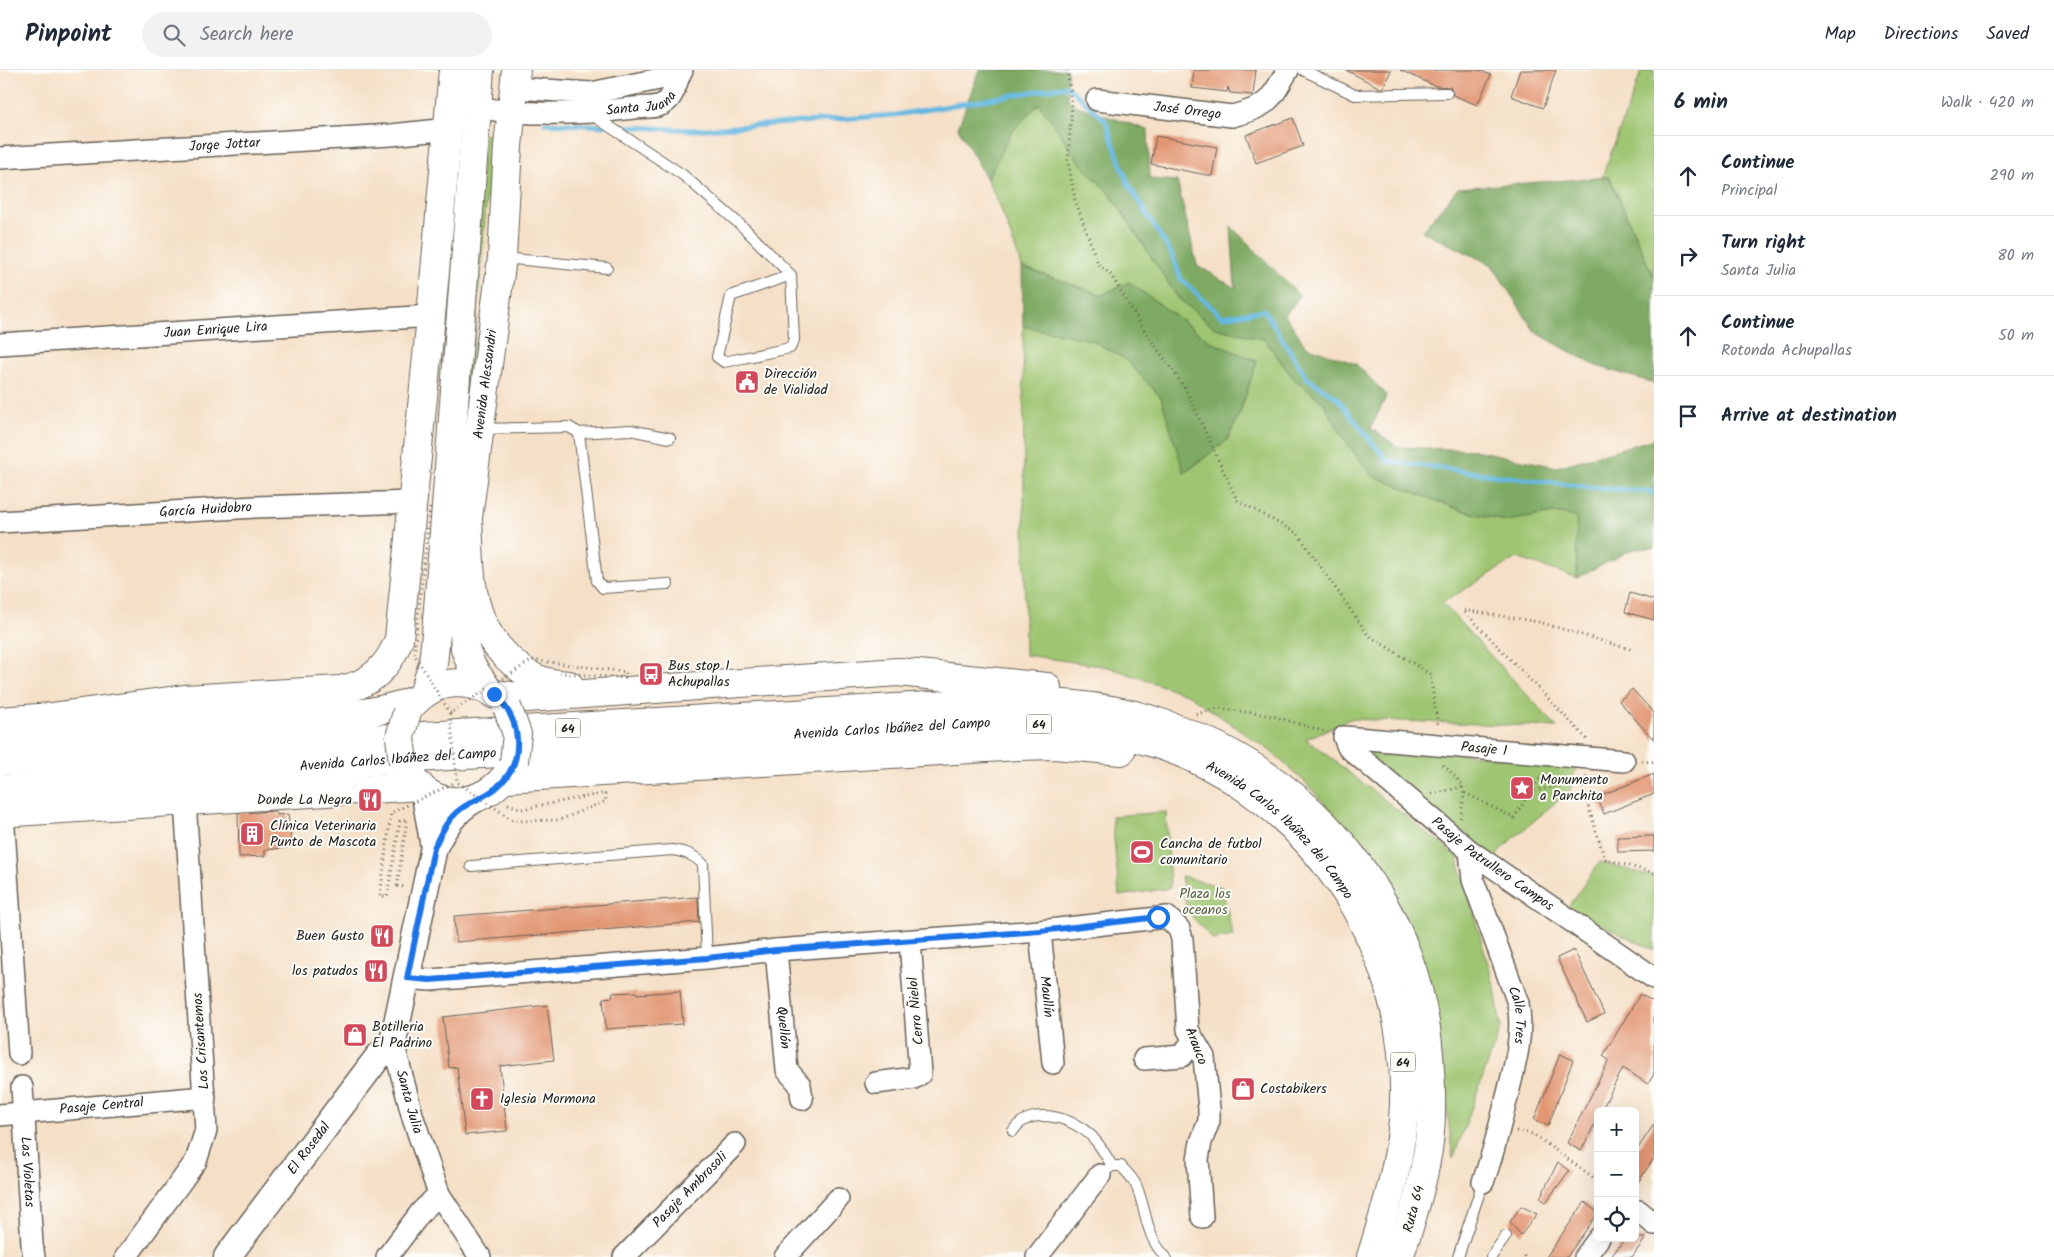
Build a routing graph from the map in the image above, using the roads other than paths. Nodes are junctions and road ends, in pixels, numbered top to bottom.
1 (480, 70) edge
2 (1288, 70) edge
3 (1303, 70) edge
4 (680, 72) edge
5 (452, 77) edge
6 (514, 90) edge
7 (572, 92) junction
8 (1447, 93) dead end
9 (1097, 100) dead end
10 (476, 106) junction
11 (590, 113) junction
12 (449, 129) junction
13 (0, 158) edge
14 (502, 258) junction
15 (607, 268) dead end
16 (791, 275) junction
17 (431, 316) junction
18 (0, 344) edge
19 (481, 429) junction
20 (579, 432) junction
21 (670, 438) dead end
22 (421, 505) junction
23 (468, 518) junction
24 (0, 522) edge
25 (668, 584) dead end
26 (623, 690) junction
27 (496, 697) junction
28 (416, 702) junction
29 (1134, 715) junction
30 (0, 721) edge
31 (1344, 737) joint
32 (0, 744) edge
33 (1615, 760) road end
34 (0, 761) edge
35 (1213, 769) junction
36 (510, 770) junction
37 (422, 788) junction
38 (466, 790) junction
39 (185, 801) junction
40 (1, 805) edge
41 (434, 848) junction
42 (1470, 852) junction
43 (471, 866) dead end
44 (1040, 931) junction
45 (910, 941) junction
46 (776, 950) junction
47 (707, 958) junction
48 (407, 978) junction
49 (1654, 978) edge
50 (1194, 1041) junction
51 (393, 1042) junction
52 (18, 1054) dead end
53 (1144, 1060) dead end
54 (1053, 1063) dead end
55 (876, 1083) dead end
56 (22, 1087) dead end
57 (205, 1097) junction
58 (802, 1099) dead end
59 (24, 1113) junction
60 (0, 1115) edge
61 (1013, 1131) dead end
62 (735, 1144) dead end
63 (1426, 1160) joint
64 (1106, 1170) junction
65 (1483, 1182) joint
66 (439, 1194) junction
67 (838, 1199) dead end
68 (1202, 1217) dead end
69 (1506, 1236) dead end
70 (1596, 1242) edge
71 (34, 1257) edge
72 (126, 1257) edge
73 (227, 1257) edge
74 (387, 1257) edge
75 (480, 1257) edge
76 (624, 1257) edge
77 (785, 1257) edge
78 (1037, 1257) edge
79 (1166, 1257) edge
80 (1371, 1257) edge
81 (1400, 1257) edge
82 (1458, 1257) edge
83 (1491, 1257) edge
84 (1585, 1257) edge

1 - 10 main road
2 - 9 street, José Orrego
3 - 8 lane
4 - 7 street, Santa Juana
4 - 11 street, Santa Juana
5 - 10 street
5 - 12 main road
6 - 7 street, Santa Juana
6 - 10 street
6 - 11 street, Santa Juana
6 - 14 main road, Avenida Alessandri
7 - 11 lane
10 - 28 main road
11 - 16 lane
12 - 13 street, Jorge Jottar
12 - 17 main road
14 - 15 lane
14 - 19 main road, Avenida Alessandri
16 - 16 lane
17 - 18 street, Juan Enrique Lira
17 - 22 main road
19 - 20 lane
19 - 23 main road, Avenida Alessandri
20 - 21 lane
20 - 25 lane
22 - 24 street, García Huidobro
22 - 30 main road
23 - 26 main road
23 - 27 main road, Avenida Alessandri
26 - 27 main road
26 - 29 main road
27 - 28 main road
27 - 36 main road, bridge
28 - 32 main road
28 - 37 main road, bridge
29 - 34 main road, Avenida Carlos Ibáñez del Campo / 64
29 - 63 main road, Avenida Carlos Ibáñez del Campo / 64
31 - 33 street, Pasaje 1
31 - 42 street, Pasaje Patrullero Campos
35 - 36 main road
35 - 40 main road, Avenida Carlos Ibáñez del Campo / 64
35 - 80 main road, Avenida Carlos Ibáñez del Campo / 64
36 - 38 main road
37 - 38 main road
37 - 39 main road, Avenida Carlos Ibáñez del Campo
37 - 41 street, Santa Julia
38 - 41 street, Santa Julia
39 - 40 main road, Avenida Carlos Ibáñez del Campo
39 - 57 street, Los Crisantemos
40 - 52 street
41 - 48 street, Santa Julia
42 - 49 street, Pasaje Patrullero Campos
42 - 65 street, Calle Tres
43 - 47 lane
44 - 45 street
44 - 50 street, Arauco
44 - 54 street, Maullín
45 - 46 street
45 - 55 street, Cerro Ñielol
46 - 47 street
46 - 58 street, Quellón
47 - 48 street
48 - 51 street, Santa Julia
50 - 53 street
50 - 68 street, Arauco
51 - 66 street, Santa Julia
51 - 73 street, El Rosedal
56 - 59 street, Las Violetas
57 - 59 street, Pasaje Central
57 - 72 street, Los Crisantemos
59 - 60 street, Pasaje Central
59 - 71 street, Las Violetas
61 - 64 lane
62 - 76 street, Pasaje Ambrosoli
63 - 81 main road, Ruta 64 / 64
64 - 78 street
64 - 79 lane
65 - 82 lane
66 - 74 street
66 - 75 street, Santa Julia
67 - 77 street
69 - 83 lane
70 - 84 street

